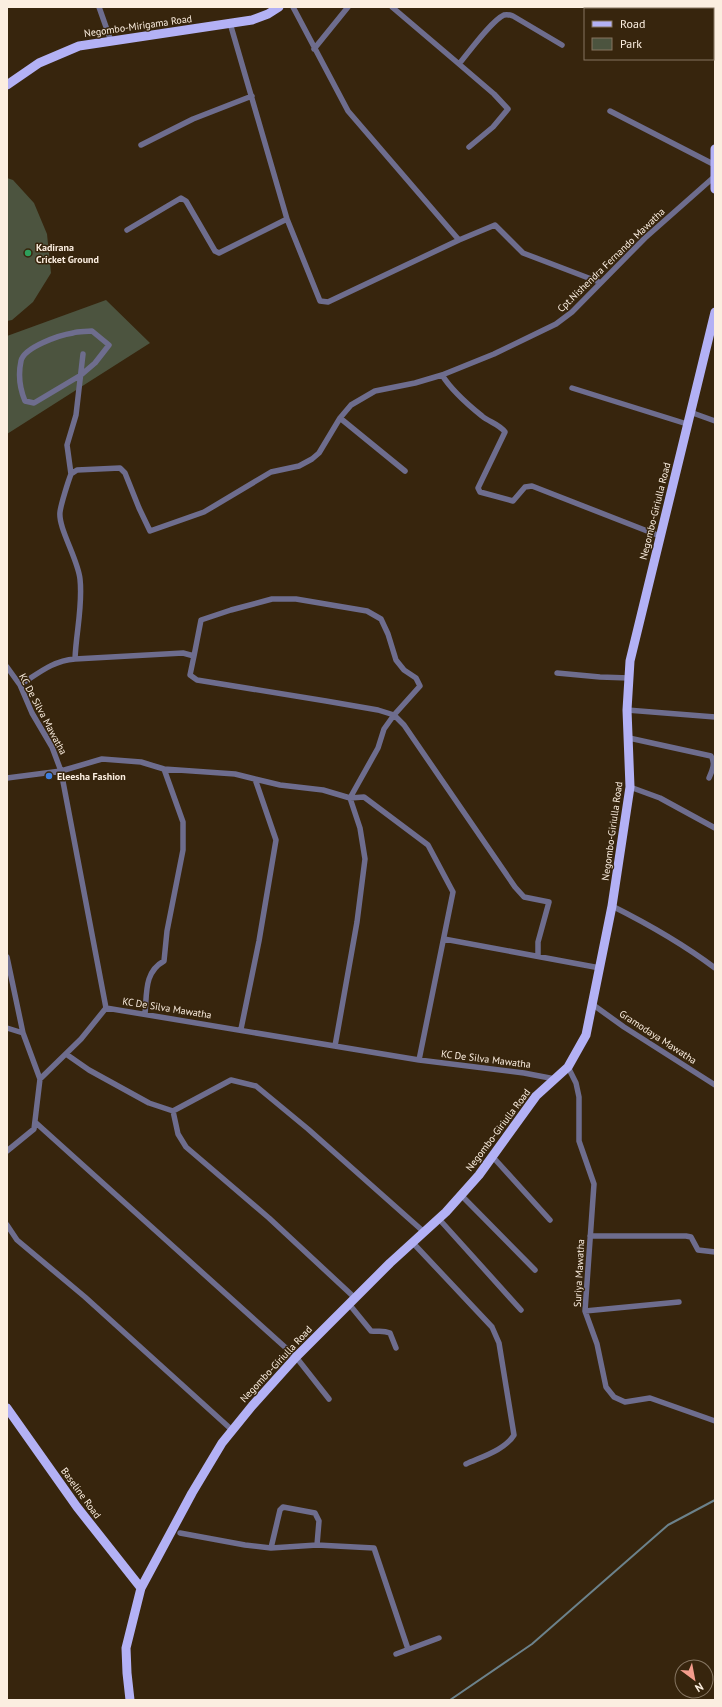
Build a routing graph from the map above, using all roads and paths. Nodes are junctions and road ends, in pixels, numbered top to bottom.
1 (99, 7) edge
2 (279, 7) edge
3 (293, 7) edge
4 (348, 7) edge
5 (392, 7) edge
6 (230, 23) junction
7 (111, 42) junction
8 (562, 45) dead end
9 (314, 49) junction
10 (459, 64) junction
11 (7, 86) edge
12 (252, 96) junction
13 (610, 111) dead end
14 (141, 145) dead end
15 (469, 146) dead end
16 (715, 149) edge
17 (714, 165) edge
18 (714, 177) edge
19 (715, 189) edge
20 (287, 219) junction
21 (127, 230) dead end
22 (458, 240) junction
23 (599, 282) junction
24 (715, 312) edge
25 (83, 354) dead end
26 (81, 375) junction
27 (442, 375) junction
28 (572, 388) dead end
29 (690, 412) junction
30 (340, 418) junction
31 (715, 421) edge
32 (687, 424) junction
33 (405, 471) dead end
34 (71, 474) junction
35 (660, 536) junction
36 (194, 656) junction
37 (75, 659) junction
38 (7, 667) edge
39 (557, 673) dead end
40 (629, 678) junction
41 (20, 685) junction
42 (627, 710) junction
43 (394, 715) junction
44 (715, 717) edge
45 (629, 738) junction
46 (164, 769) junction
47 (61, 771) junction
48 (7, 778) edge
49 (709, 778) dead end
50 (255, 779) junction
51 (630, 787) junction
52 (350, 798) junction
53 (715, 828) edge
54 (612, 906) junction
55 (444, 939) junction
56 (538, 956) junction
57 (7, 957) edge
58 (600, 968) junction
59 (715, 968) edge
60 (592, 1004) junction
61 (106, 1008) junction
62 (145, 1014) junction
63 (7, 1028) edge
64 (241, 1029) junction
65 (23, 1033) junction
66 (335, 1046) junction
67 (66, 1054) junction
68 (419, 1060) junction
69 (568, 1067) junction
70 (40, 1079) junction
71 (555, 1079) junction
72 (715, 1085) edge
73 (173, 1111) junction
74 (35, 1122) junction
75 (7, 1151) edge
76 (492, 1156) junction
77 (461, 1195) junction
78 (439, 1218) junction
79 (550, 1220) dead end
80 (7, 1225) edge
81 (424, 1232) junction
82 (590, 1236) junction
83 (413, 1243) junction
84 (715, 1252) edge
85 (535, 1270) dead end
86 (352, 1301) junction
87 (679, 1302) dead end
88 (521, 1310) dead end
89 (585, 1310) junction
90 (396, 1348) dead end
91 (296, 1357) junction
92 (329, 1399) dead end
93 (7, 1408) edge
94 (715, 1420) edge
95 (232, 1430) junction
96 (466, 1464) dead end
97 (180, 1533) dead end
98 (317, 1545) junction
99 (271, 1548) junction
100 (141, 1588) junction
101 (439, 1638) dead end
102 (408, 1649) junction
103 (396, 1654) dead end
104 (130, 1700) edge

1 - 7 street
2 - 6 main road, Negombo-Mirigama Road
3 - 9 street
4 - 9 street
5 - 10 street
6 - 7 main road, Negombo-Mirigama Road
6 - 12 street
7 - 11 main road, Negombo-Mirigama Road
8 - 10 street
9 - 22 street
10 - 15 street
12 - 14 street
12 - 20 street
13 - 17 street
16 - 17 main road
17 - 18 main road
18 - 19 main road
18 - 23 street, Cpt.Nishendra Fernando Mawatha
20 - 21 street
20 - 22 street
22 - 23 street
23 - 27 street, Cpt.Nishendra Fernando Mawatha
24 - 29 main road, Negombo-Giriulla Road
25 - 26 street
26 - 26 street
26 - 34 street
27 - 30 street, Cpt.Nishendra Fernando Mawatha
27 - 35 street
28 - 32 street
29 - 31 street
29 - 32 main road, Negombo-Giriulla Road
30 - 33 street
30 - 34 street, Cpt.Nishendra Fernando Mawatha
32 - 35 main road, Negombo-Giriulla Road
34 - 37 street
35 - 40 main road, Negombo-Giriulla Road
36 - 37 street
36 - 43 street
36 - 43 street
37 - 41 street
38 - 41 street, KC De Silva Mawatha
39 - 40 street
40 - 42 main road, Negombo-Giriulla Road
41 - 47 street, KC De Silva Mawatha
42 - 44 street
42 - 45 main road, Negombo-Giriulla Road
43 - 52 street
43 - 56 street
45 - 49 street
45 - 51 main road, Negombo-Giriulla Road
46 - 47 street
46 - 50 street
46 - 62 street
47 - 48 street
47 - 61 street, KC De Silva Mawatha
50 - 52 street
50 - 64 street
51 - 53 street
51 - 54 main road, Negombo-Giriulla Road
52 - 55 street
52 - 66 street
54 - 58 main road, Negombo-Giriulla Road
54 - 59 street
55 - 56 street
55 - 68 street
56 - 58 street
57 - 65 street
58 - 60 main road, Negombo-Giriulla Road
60 - 69 main road, Negombo-Giriulla Road
60 - 72 street, Gramodaya Mawatha
61 - 62 street, KC De Silva Mawatha
61 - 67 street
62 - 64 street, KC De Silva Mawatha
63 - 65 street
64 - 66 street, KC De Silva Mawatha
65 - 70 street
66 - 68 street, KC De Silva Mawatha
67 - 70 street
67 - 73 street
68 - 71 street, KC De Silva Mawatha
69 - 71 main road, Negombo-Giriulla Road
69 - 82 street, Suriya Mawatha
70 - 74 street
71 - 76 main road, Negombo-Giriulla Road
73 - 81 street
73 - 86 street
74 - 75 street
74 - 91 street
76 - 77 main road, Negombo-Giriulla Road
76 - 79 street
77 - 78 main road, Negombo-Giriulla Road
77 - 85 street
78 - 81 main road, Negombo-Giriulla Road
78 - 88 street
80 - 95 street
81 - 83 main road, Negombo-Giriulla Road
82 - 84 street
82 - 89 street, Suriya Mawatha
83 - 86 main road, Negombo-Giriulla Road
83 - 96 street
86 - 90 street
86 - 91 main road, Negombo-Giriulla Road
87 - 89 street
89 - 94 street, Suriya Mawatha
91 - 92 street
91 - 95 main road, Negombo-Giriulla Road
93 - 100 main road, Baseline Road
95 - 100 main road, Negombo-Giriulla Road
97 - 99 street
98 - 99 street
98 - 99 street
98 - 102 street
100 - 104 main road, Negombo-Giriulla Road
101 - 102 street
102 - 103 street

